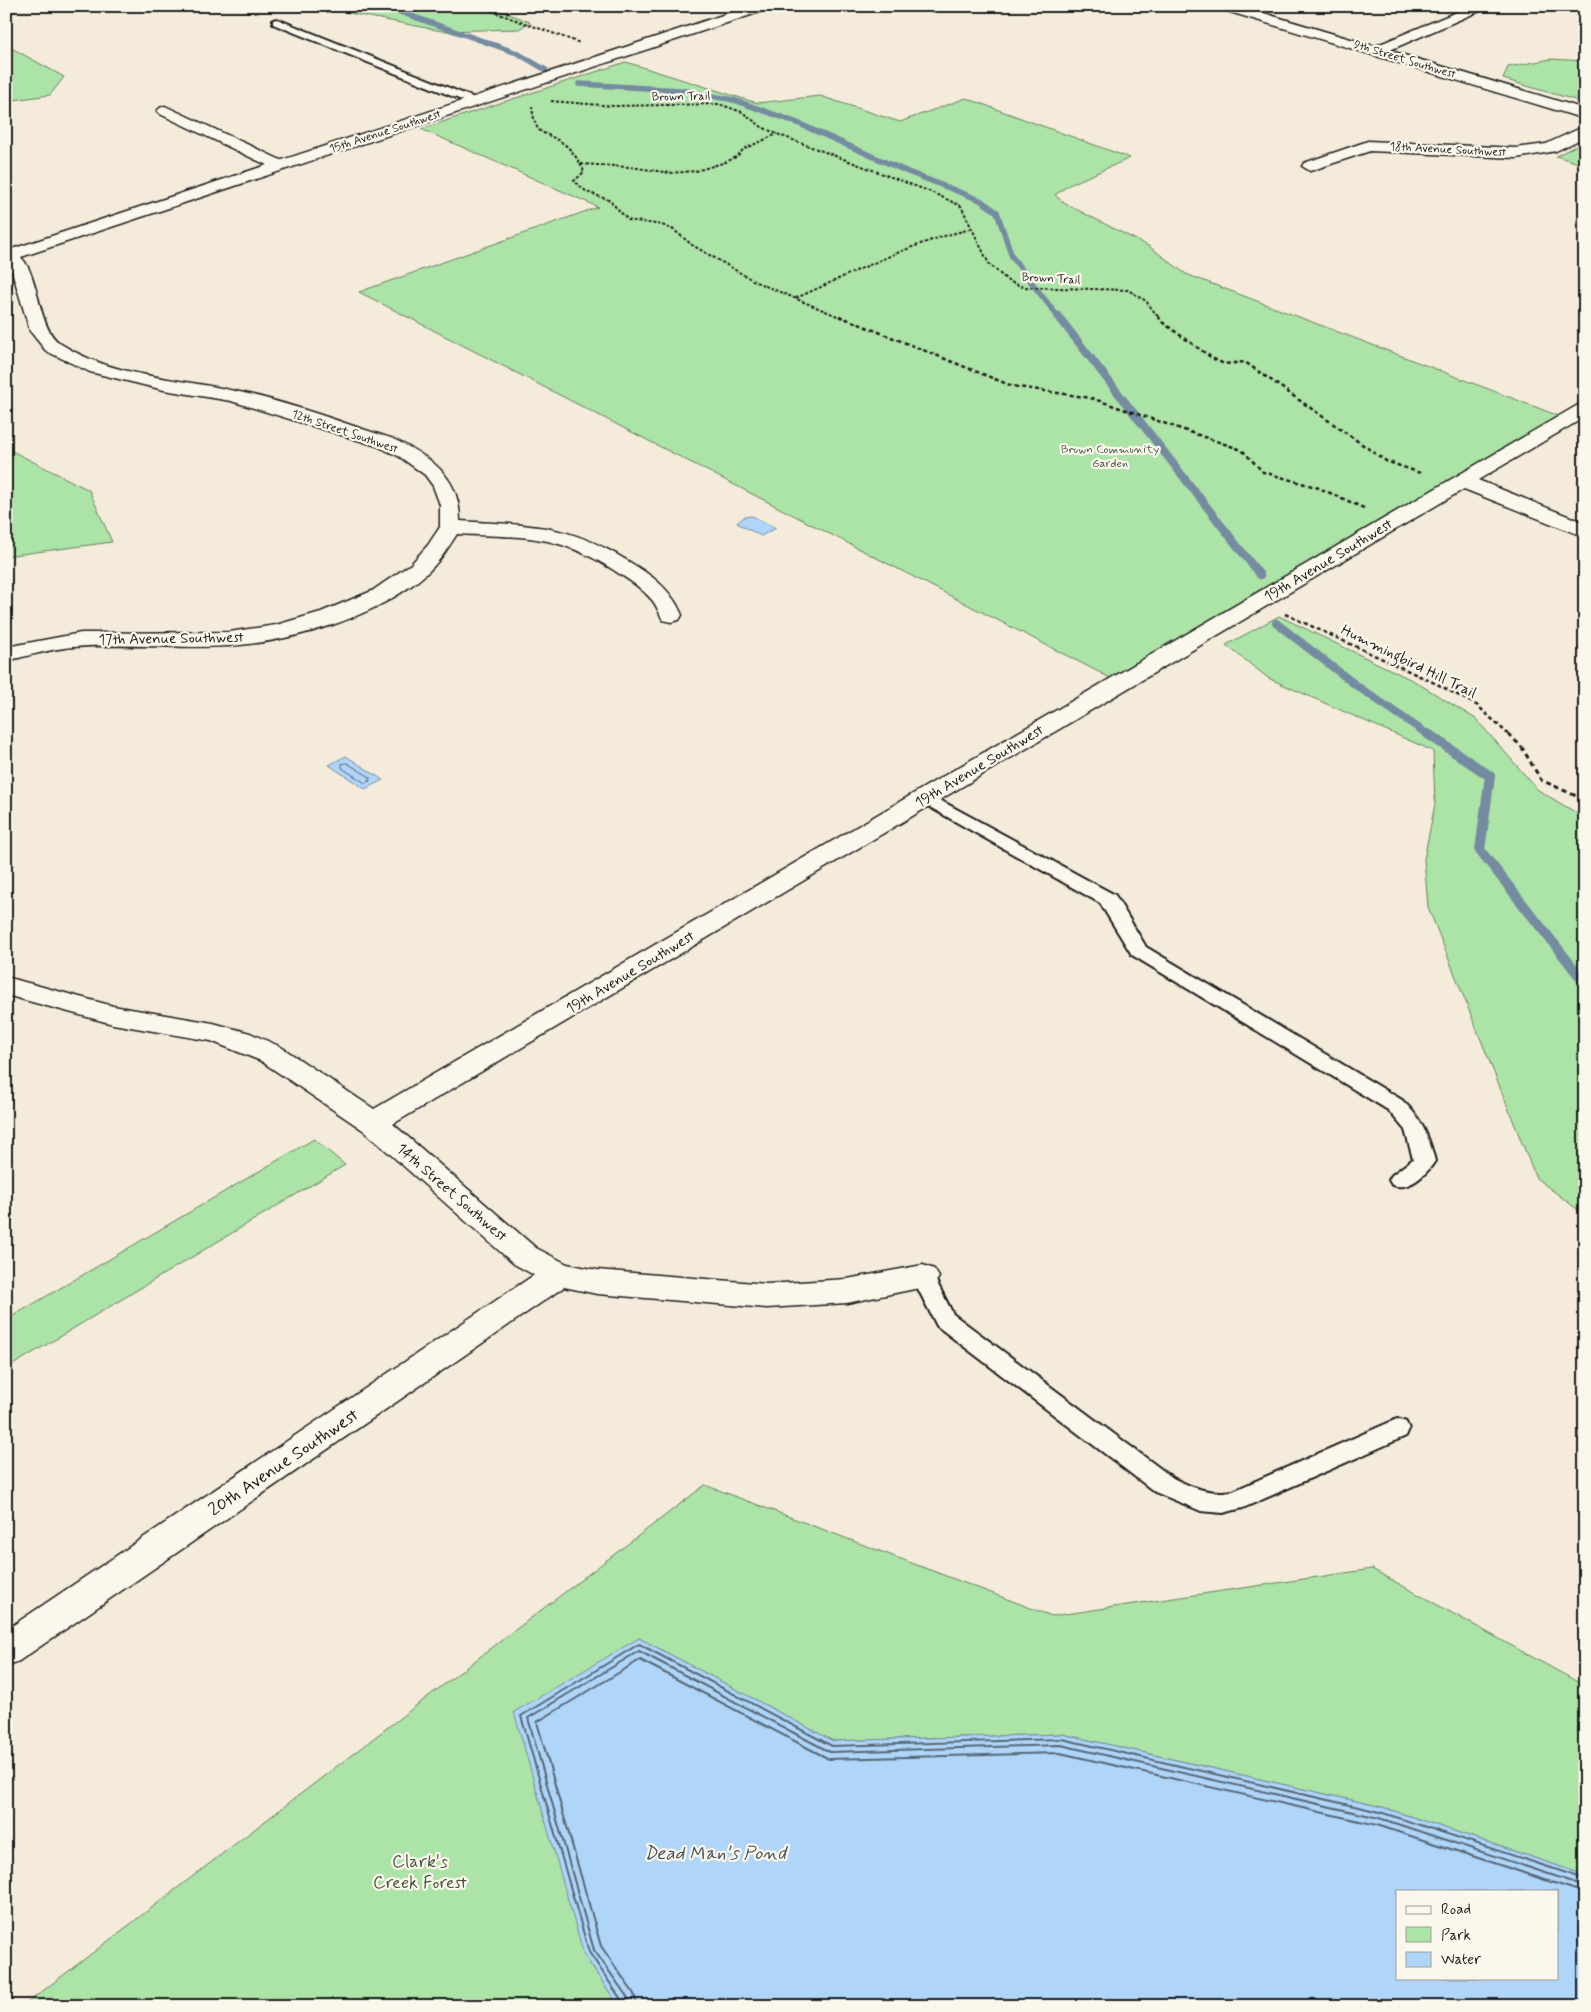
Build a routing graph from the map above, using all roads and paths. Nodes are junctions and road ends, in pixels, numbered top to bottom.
1 (477, 6) edge
2 (764, 6) edge
3 (1226, 6) edge
4 (1484, 6) edge
5 (277, 22) dead end
6 (282, 35) dead end
7 (1378, 50) junction
8 (613, 56) junction
9 (473, 101) junction
10 (548, 101) dead end
11 (538, 103) dead end
12 (457, 106) junction
13 (165, 111) dead end
14 (1585, 114) edge
15 (1585, 131) edge
16 (777, 134) junction
17 (580, 164) junction
18 (279, 165) junction
19 (1310, 166) dead end
20 (971, 229) junction
21 (8, 256) edge
22 (795, 298) junction
23 (1585, 408) edge
24 (1425, 475) dead end
25 (1462, 481) junction
26 (1373, 512) dead end
27 (450, 527) junction
28 (1585, 531) edge
29 (1280, 612) dead end
30 (671, 616) dead end
31 (6, 654) edge
32 (926, 797) junction
33 (1585, 800) edge
34 (6, 986) edge
35 (373, 1123) junction
36 (1400, 1180) dead end
37 (559, 1274) junction
38 (923, 1277) joint
39 (1397, 1429) dead end
40 (6, 1650) edge

1 - 8 path
2 - 8 street, 15th Avenue Southwest
3 - 7 street, 9th Street Southwest
4 - 7 street
5 - 9 lane
6 - 12 lane
7 - 14 street, 9th Street Southwest
8 - 9 street, 15th Avenue Southwest
9 - 12 street, 15th Avenue Southwest
10 - 16 path, Brown Trail
11 - 17 path
12 - 18 street, 15th Avenue Southwest
13 - 18 street
15 - 19 street, 18th Avenue Southwest
16 - 17 path
16 - 20 path, Brown Trail
17 - 22 path
18 - 21 street, 15th Avenue Southwest
20 - 22 path
20 - 24 path, Brown Trail
21 - 27 street, 12th Street Southwest
22 - 26 path
23 - 25 street, 19th Avenue Southwest
25 - 28 street
25 - 32 street, 19th Avenue Southwest
27 - 30 street
27 - 31 street, 17th Avenue Southwest
29 - 33 path, Hummingbird Hill Trail
32 - 35 street, 19th Avenue Southwest
32 - 36 lane
34 - 35 street, 14th Street Southwest
35 - 37 street, 14th Street Southwest
37 - 38 street, 14th Street Southwest
37 - 40 street, 20th Avenue Southwest
38 - 39 lane

